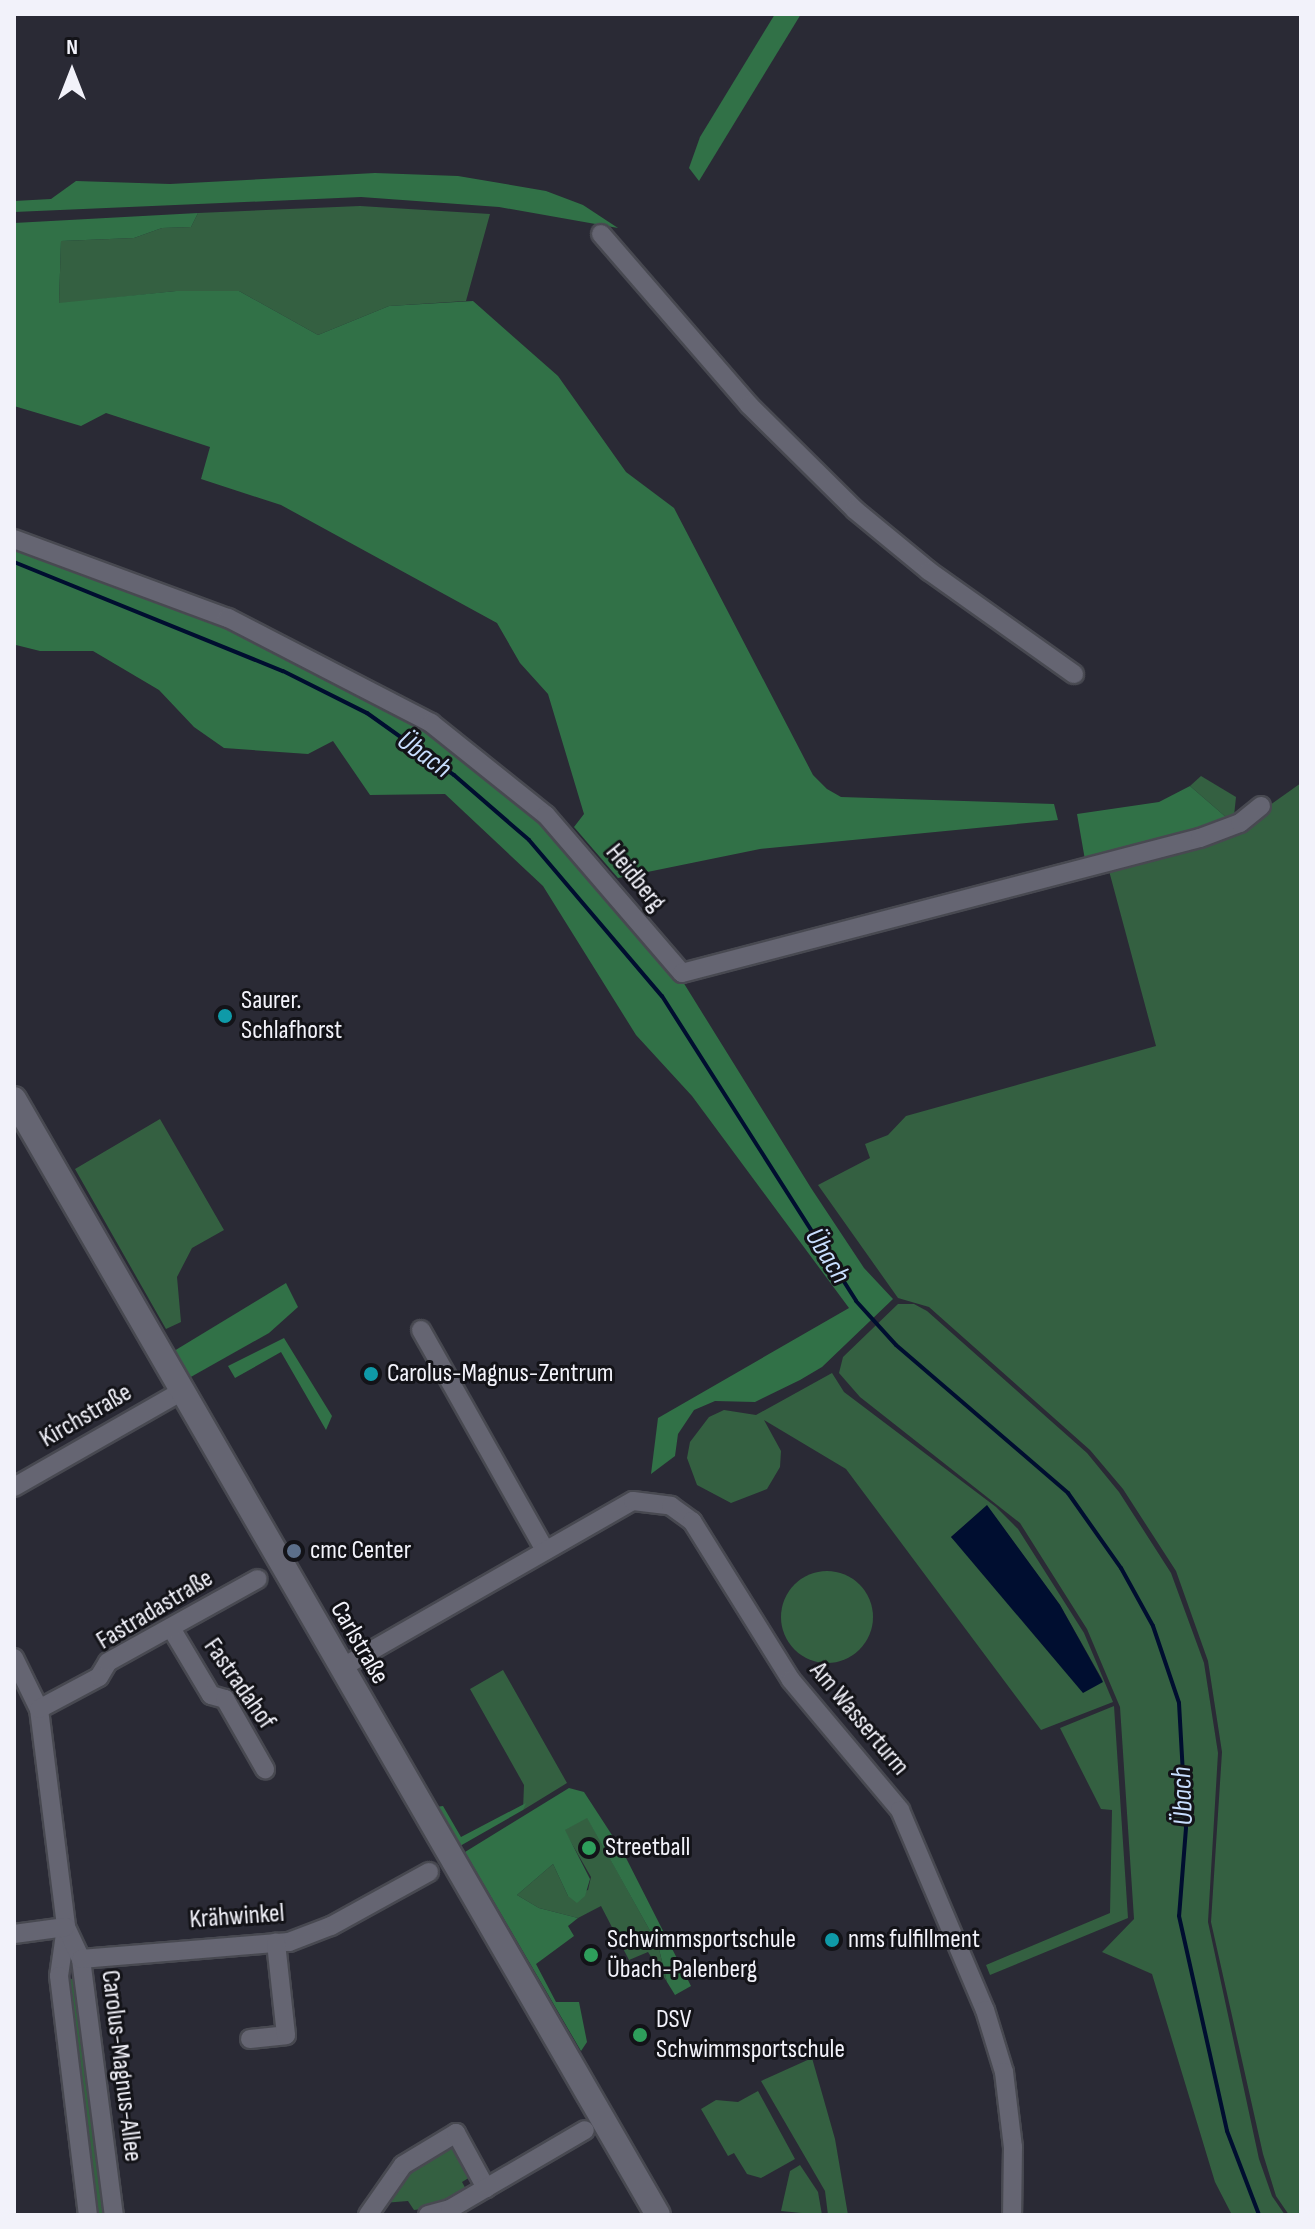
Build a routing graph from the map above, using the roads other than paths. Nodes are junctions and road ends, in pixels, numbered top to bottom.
1 (601, 234) dead end
2 (14, 539) edge
3 (1074, 674) dead end
4 (1261, 806) dead end
5 (14, 1099) edge
6 (421, 1330) dead end
7 (184, 1390) junction
8 (14, 1487) edge
9 (545, 1550) junction
10 (258, 1579) dead end
11 (171, 1628) junction
12 (14, 1658) edge
13 (341, 1668) junction
14 (39, 1709) junction
15 (265, 1769) dead end
16 (429, 1872) dead end
17 (66, 1927) junction
18 (14, 1934) edge
19 (276, 1943) junction
20 (81, 1959) junction
21 (250, 2039) dead end
22 (585, 2130) dead end
23 (486, 2188) junction
24 (88, 2215) edge
25 (114, 2215) edge
26 (368, 2215) edge
27 (428, 2215) edge
28 (658, 2215) edge
29 (1012, 2215) edge

1 - 3 street
2 - 4 street, Heidberg
5 - 7 main road, Carlstraße
6 - 9 street
7 - 8 street, Kirchstraße
7 - 13 main road, Carlstraße
9 - 13 street, Am Wasserturm
9 - 29 street, Am Wasserturm
10 - 11 street, Fastradastraße
11 - 14 street, Fastradastraße
11 - 15 street, Fastradahof
12 - 14 street, Carolus-Magnus-Allee
13 - 28 main road, Carlstraße
14 - 17 street, Carolus-Magnus-Allee
16 - 19 street, Krähwinkel
17 - 18 street
17 - 20 street, Carolus-Magnus-Allee
17 - 24 street, Carolus-Magnus-Allee
19 - 20 street, Krähwinkel
19 - 21 street
20 - 25 street, Carolus-Magnus-Allee
22 - 23 street
23 - 26 street
23 - 27 street

